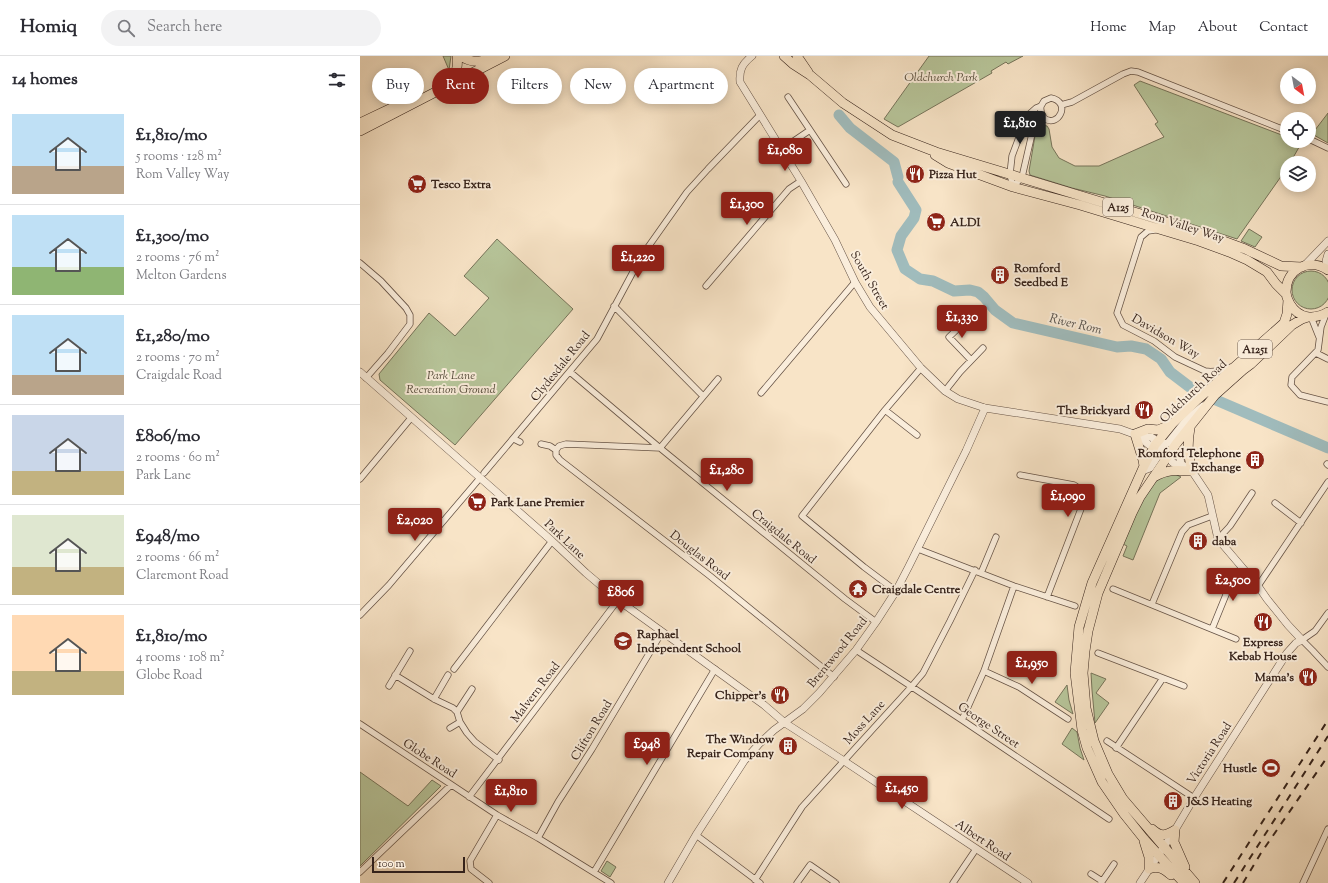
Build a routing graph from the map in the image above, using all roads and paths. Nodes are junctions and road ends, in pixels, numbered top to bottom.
1 (458, 56) edge
2 (461, 56) edge
3 (494, 56) edge
4 (505, 56) edge
5 (752, 56) edge
6 (784, 56) edge
7 (797, 56) edge
8 (810, 75) junction
9 (788, 97) dead end
10 (1061, 105) junction
11 (1041, 106) junction
12 (760, 115) junction
13 (1043, 116) junction
14 (360, 123) edge
15 (1280, 128) edge
16 (810, 130) junction
17 (360, 131) edge
18 (1316, 142) edge
19 (917, 145) junction
20 (1328, 148) edge
21 (782, 149) junction
22 (1010, 174) junction
23 (1022, 177) junction
24 (801, 181) junction
25 (846, 184) dead end
26 (1013, 187) junction
27 (1160, 229) junction
28 (1328, 241) edge
29 (1328, 254) edge
30 (360, 263) edge
31 (1303, 266) junction
32 (1328, 266) edge
33 (1328, 270) edge
34 (856, 282) junction
35 (706, 286) dead end
36 (1287, 297) junction
37 (614, 306) junction
38 (1327, 313) edge
39 (1310, 317) junction
40 (980, 320) dead end
41 (1320, 337) junction
42 (984, 348) dead end
43 (1316, 353) junction
44 (1328, 359) edge
45 (971, 360) junction
46 (1237, 365) junction
47 (921, 368) junction
48 (360, 372) edge
49 (570, 372) junction
50 (366, 378) junction
51 (718, 379) dead end
52 (945, 391) junction
53 (1212, 392) junction
54 (761, 393) dead end
55 (703, 396) junction
56 (1208, 402) junction
57 (1328, 402) edge
58 (985, 408) junction
59 (885, 410) junction
60 (411, 418) junction
61 (1173, 423) junction
62 (1191, 425) junction
63 (917, 435) dead end
64 (1139, 435) junction
65 (514, 439) junction
66 (520, 442) dead end
67 (541, 444) dead end
68 (1155, 444) junction
69 (660, 448) junction
70 (556, 450) junction
71 (1169, 455) junction
72 (1143, 468) junction
73 (1192, 471) junction
74 (482, 476) junction
75 (1020, 476) dead end
76 (1153, 478) junction
77 (360, 479) edge
78 (1328, 482) edge
79 (1252, 493) dead end
80 (1275, 503) dead end
81 (1212, 516) junction
82 (1301, 523) junction
83 (996, 537) dead end
84 (1218, 539) junction
85 (552, 542) junction
86 (918, 549) junction
87 (1242, 568) junction
88 (975, 570) junction
89 (981, 573) junction
90 (1014, 586) junction
91 (1258, 586) junction
92 (1113, 589) dead end
93 (896, 591) junction
94 (1047, 597) junction
95 (618, 600) junction
96 (1152, 604) junction
97 (1075, 606) dead end
98 (1328, 612) edge
99 (360, 615) edge
100 (876, 622) junction
101 (1212, 629) junction
102 (662, 632) junction
103 (1236, 639) dead end
104 (1302, 640) junction
105 (856, 650) junction
106 (410, 651) dead end
107 (1098, 653) dead end
108 (1328, 667) edge
109 (454, 668) dead end
110 (715, 669) junction
111 (984, 671) junction
112 (395, 675) junction
113 (448, 675) dead end
114 (834, 677) junction
115 (1163, 678) junction
116 (389, 686) dead end
117 (912, 686) junction
118 (1184, 686) dead end
119 (472, 689) dead end
120 (434, 699) junction
121 (457, 712) junction
122 (1068, 719) dead end
123 (962, 720) junction
124 (460, 722) junction
125 (785, 723) junction
126 (360, 724) edge
127 (450, 728) dead end
128 (1107, 741) dead end
129 (1116, 748) junction
130 (499, 760) junction
131 (844, 760) junction
132 (451, 785) junction
133 (470, 797) junction
134 (1194, 798) junction
135 (1111, 811) dead end
136 (497, 816) junction
137 (1139, 817) junction
138 (1328, 829) edge
139 (1175, 830) junction
140 (696, 835) junction
141 (538, 838) junction
142 (1144, 839) junction
143 (976, 849) junction
144 (1161, 851) junction
145 (1114, 864) dead end
146 (1149, 869) junction
147 (360, 872) edge
148 (594, 872) junction
149 (1091, 874) dead end
150 (757, 881) edge
151 (1102, 882) edge
152 (1194, 882) edge
153 (489, 883) edge
154 (611, 883) edge
155 (668, 883) edge
156 (797, 883) edge
157 (836, 883) edge
158 (953, 883) edge
159 (1028, 883) edge
160 (1140, 883) edge
161 (1183, 883) edge
162 (1303, 883) edge

1 - 14 main road
2 - 3 main road
4 - 17 main road
5 - 12 street, South Street
6 - 8 main road, Rom Valley Way / A125
7 - 8 main road, Rom Valley Way / A125
8 - 19 main road, Rom Valley Way / A125
9 - 16 street
10 - 11 street
10 - 13 street
10 - 15 street
11 - 13 street
11 - 22 street
12 - 21 street, South Street
12 - 37 street, Clydesdale Road
13 - 23 street
16 - 21 street
16 - 25 street
18 - 20 street
19 - 22 main road, Rom Valley Way / A125
19 - 26 main road, Rom Valley Way / A125
21 - 24 street, South Street
22 - 23 main road, Rom Valley Way / A125
22 - 26 street
23 - 26 street
23 - 31 main road, Rom Valley Way / A125
24 - 34 street, South Street
24 - 35 street
26 - 27 main road, Rom Valley Way / A125
27 - 36 main road, Rom Valley Way / A125
27 - 46 street, Davidson Way
28 - 31 street
29 - 32 street
30 - 50 street
31 - 33 main road, Rom Valley Way
31 - 36 main road, Oldchurch Road
34 - 47 street, South Street
34 - 54 street
36 - 39 main road, Rom Valley Way
36 - 46 main road, Oldchurch Road / A1251
37 - 49 street, Clydesdale Road
37 - 55 street
38 - 39 main road, Oldchurch Road
38 - 41 street
39 - 41 street
39 - 53 main road, Oldchurch Road / A1251
40 - 45 street
41 - 43 street
42 - 45 street
43 - 44 street
43 - 57 street
45 - 52 street
46 - 53 main road, Oldchurch Road / A1251
47 - 52 street, South Street
47 - 59 street
48 - 50 street, Park Lane
49 - 65 street, Clydesdale Road
49 - 69 street, Craigdale Road
50 - 60 street, Park Lane
51 - 55 street
52 - 58 street, South Street
53 - 56 main road, Oldchurch Road / A1251
53 - 61 main road, Oldchurch Road / A1251
55 - 69 street
56 - 62 main road, Oldchurch Road / A1251
56 - 68 street
58 - 64 street, South Street
58 - 86 street, Brentwood Road
59 - 63 street
59 - 93 street
60 - 74 street, Park Lane
60 - 77 street
61 - 64 main road, A1251
61 - 68 main road, Oldchurch Road / A1251
62 - 71 main road, Oldchurch Road / A1251
62 - 73 main road, A1251
64 - 68 street, South Street
64 - 72 main road
65 - 66 street
65 - 74 street, Clydesdale Road
67 - 70 street
68 - 71 street, South Street
68 - 72 main road, A1251
69 - 70 street
69 - 100 street, Craigdale Road
70 - 114 street, Douglas Road
71 - 72 street
71 - 73 street, South Street
71 - 76 main road, A1251
72 - 142 main road, A1251
73 - 76 main road
73 - 81 street, South Street
74 - 85 street, Park Lane
74 - 99 street, Clydesdale Road
75 - 94 street
76 - 137 main road, A1251
78 - 82 street
79 - 84 street
80 - 82 street
81 - 84 street, South Street
81 - 96 street
82 - 91 street
83 - 89 street
84 - 87 street, South Street
85 - 95 street, Park Lane
85 - 109 street
86 - 88 street
86 - 93 street, Brentwood Road
87 - 91 street, South Street
87 - 101 street
88 - 89 street
88 - 117 street, Moss Lane
89 - 90 street
90 - 94 street
90 - 111 street
91 - 104 street, South Street
92 - 96 street
93 - 100 street, Brentwood Road
94 - 97 street
95 - 102 street, Park Lane
95 - 130 street, Malvern Road
96 - 101 street
98 - 104 street
100 - 105 street, Brentwood Road
101 - 103 street
102 - 110 street, Park Lane
102 - 141 street, Clifton Road
104 - 108 street, South Street
104 - 134 street, Victoria Road
105 - 114 street, Brentwood Road
105 - 117 street, George Street
106 - 112 street
107 - 115 street
110 - 125 street, Park Lane
110 - 148 street
111 - 122 street
111 - 123 street
112 - 116 street
112 - 120 street
113 - 120 street
114 - 125 street, Brentwood Road
115 - 118 street
115 - 129 street
117 - 123 street, George Street
117 - 131 street, Moss Lane
119 - 121 street
120 - 121 street
121 - 124 street
123 - 135 street, George Street
124 - 127 street
124 - 130 street
125 - 131 street, Albert Road
125 - 140 street, Brentwood Road
126 - 132 street, Globe Road
128 - 129 street
129 - 134 street
130 - 133 street, Malvern Road
131 - 143 street, Albert Road
131 - 150 street, Moss Lane
132 - 133 street, Globe Road
132 - 147 street
133 - 136 street, Globe Road
134 - 139 street, Victoria Road
136 - 141 street, Globe Road
136 - 153 street
137 - 139 main road, A1251
137 - 144 main road, A1251
138 - 162 street
139 - 144 street, Victoria Road
139 - 152 main road, A1251
140 - 150 street
140 - 155 street, Brentwood Road
141 - 148 street, Globe Road
142 - 144 main road, A1251
142 - 146 main road, A1251
143 - 158 street
143 - 159 street, Albert Road
144 - 146 street, Victoria Road
144 - 152 main road, A1251
144 - 161 main road, A1251
145 - 151 street
146 - 160 street, Victoria Road
146 - 161 main road, A1251
148 - 154 street, Globe Road
149 - 151 street
156 - 157 street

